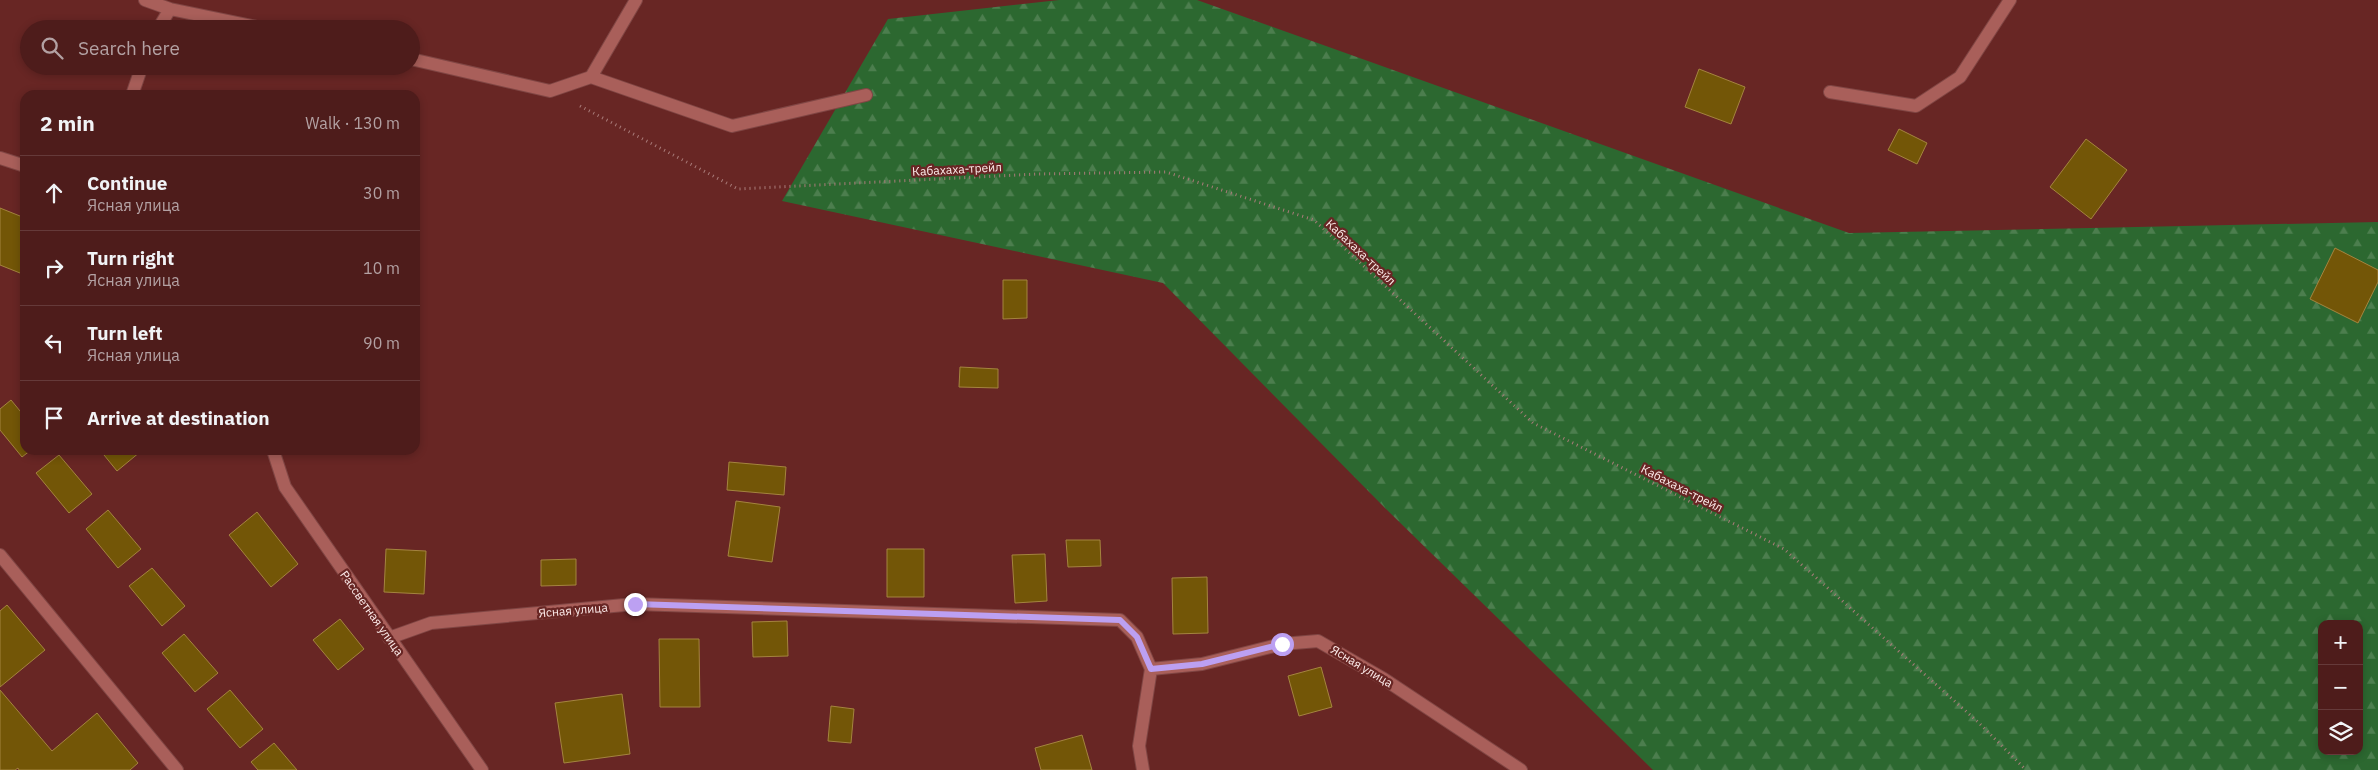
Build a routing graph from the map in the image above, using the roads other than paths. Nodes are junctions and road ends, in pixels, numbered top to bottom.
1 (145, 0) edge
2 (636, 0) edge
3 (2010, 0) edge
4 (170, 9) junction
5 (163, 20) edge
6 (223, 20) edge
7 (420, 61) edge
8 (139, 75) edge
9 (591, 77) junction
10 (134, 90) edge
11 (1830, 92) dead end
12 (866, 95) dead end
13 (0, 158) edge
14 (20, 164) edge
15 (275, 455) edge
16 (0, 555) edge
17 (390, 638) junction
18 (1151, 669) junction
19 (177, 770) edge
20 (482, 770) edge
21 (1143, 770) edge
22 (1521, 770) edge

1 - 4 street
2 - 9 street
3 - 11 street
4 - 5 street
4 - 6 street
7 - 9 street
8 - 10 street
9 - 12 street
13 - 14 street
15 - 17 street, Рассветная улица
16 - 19 street
17 - 18 street, Ясная улица
17 - 20 street, Рассветная улица
18 - 21 street
18 - 22 street, Ясная улица

